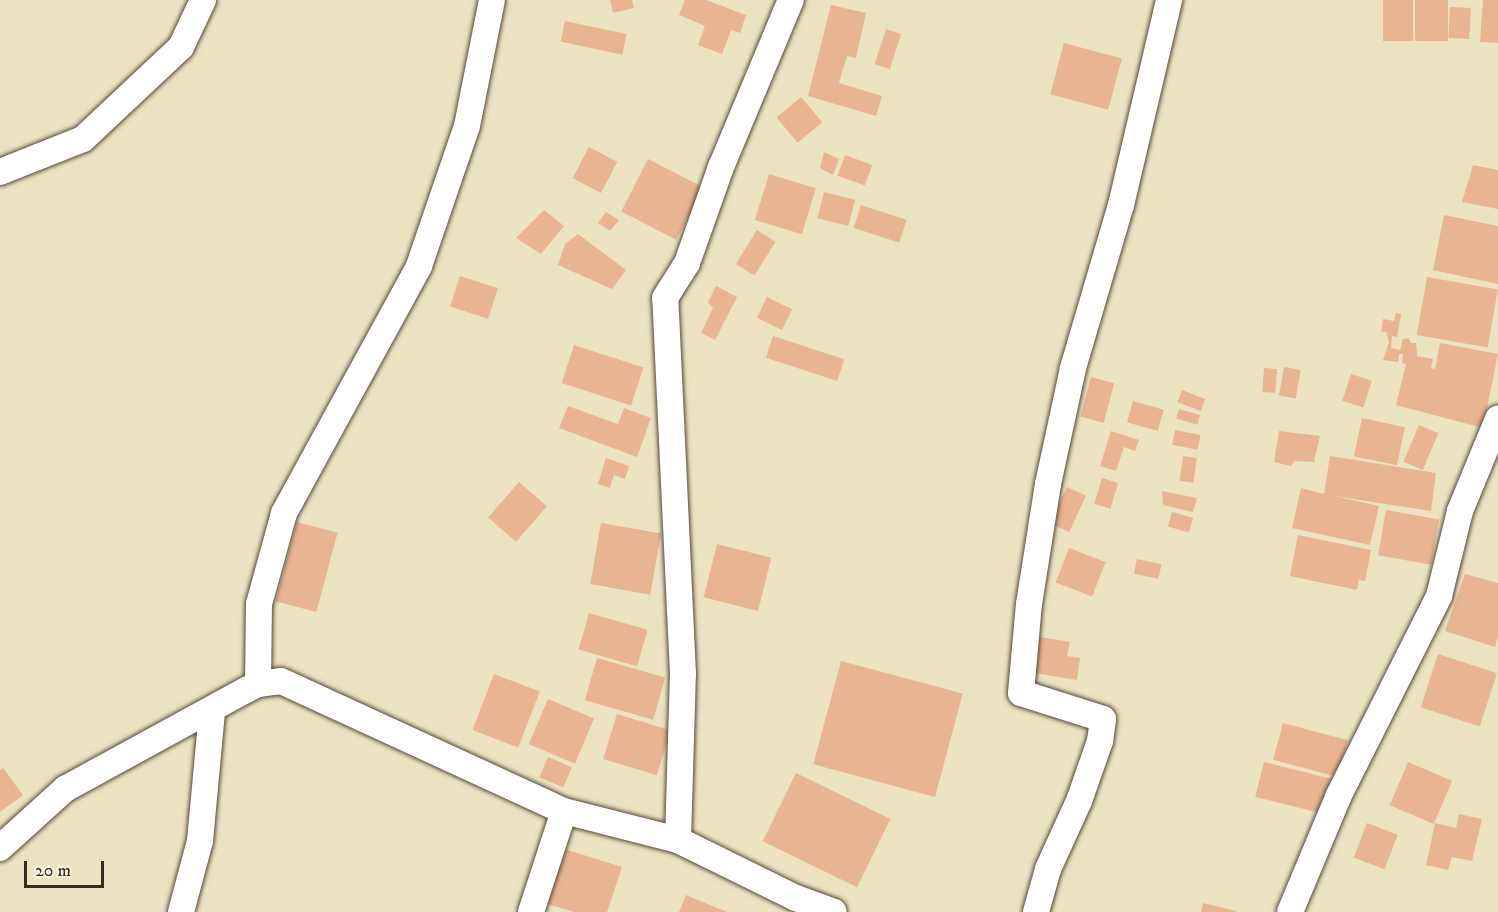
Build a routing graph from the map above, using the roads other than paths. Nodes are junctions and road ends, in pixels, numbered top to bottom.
1 (203, 0) edge
2 (492, 0) edge
3 (791, 0) edge
4 (1169, 0) edge
5 (0, 172) edge
6 (1498, 419) edge
7 (258, 684) junction
8 (212, 711) junction
9 (564, 811) junction
10 (678, 840) junction
11 (0, 848) edge
12 (794, 905) edge
13 (181, 912) edge
14 (531, 912) edge
15 (834, 912) edge
16 (1036, 912) edge
17 (1290, 912) edge

1 - 5 street
2 - 7 street
3 - 10 street
4 - 16 street
6 - 17 street
7 - 8 street
7 - 9 street
8 - 11 street
8 - 13 street
9 - 10 street
9 - 14 street
10 - 12 street
12 - 15 street

